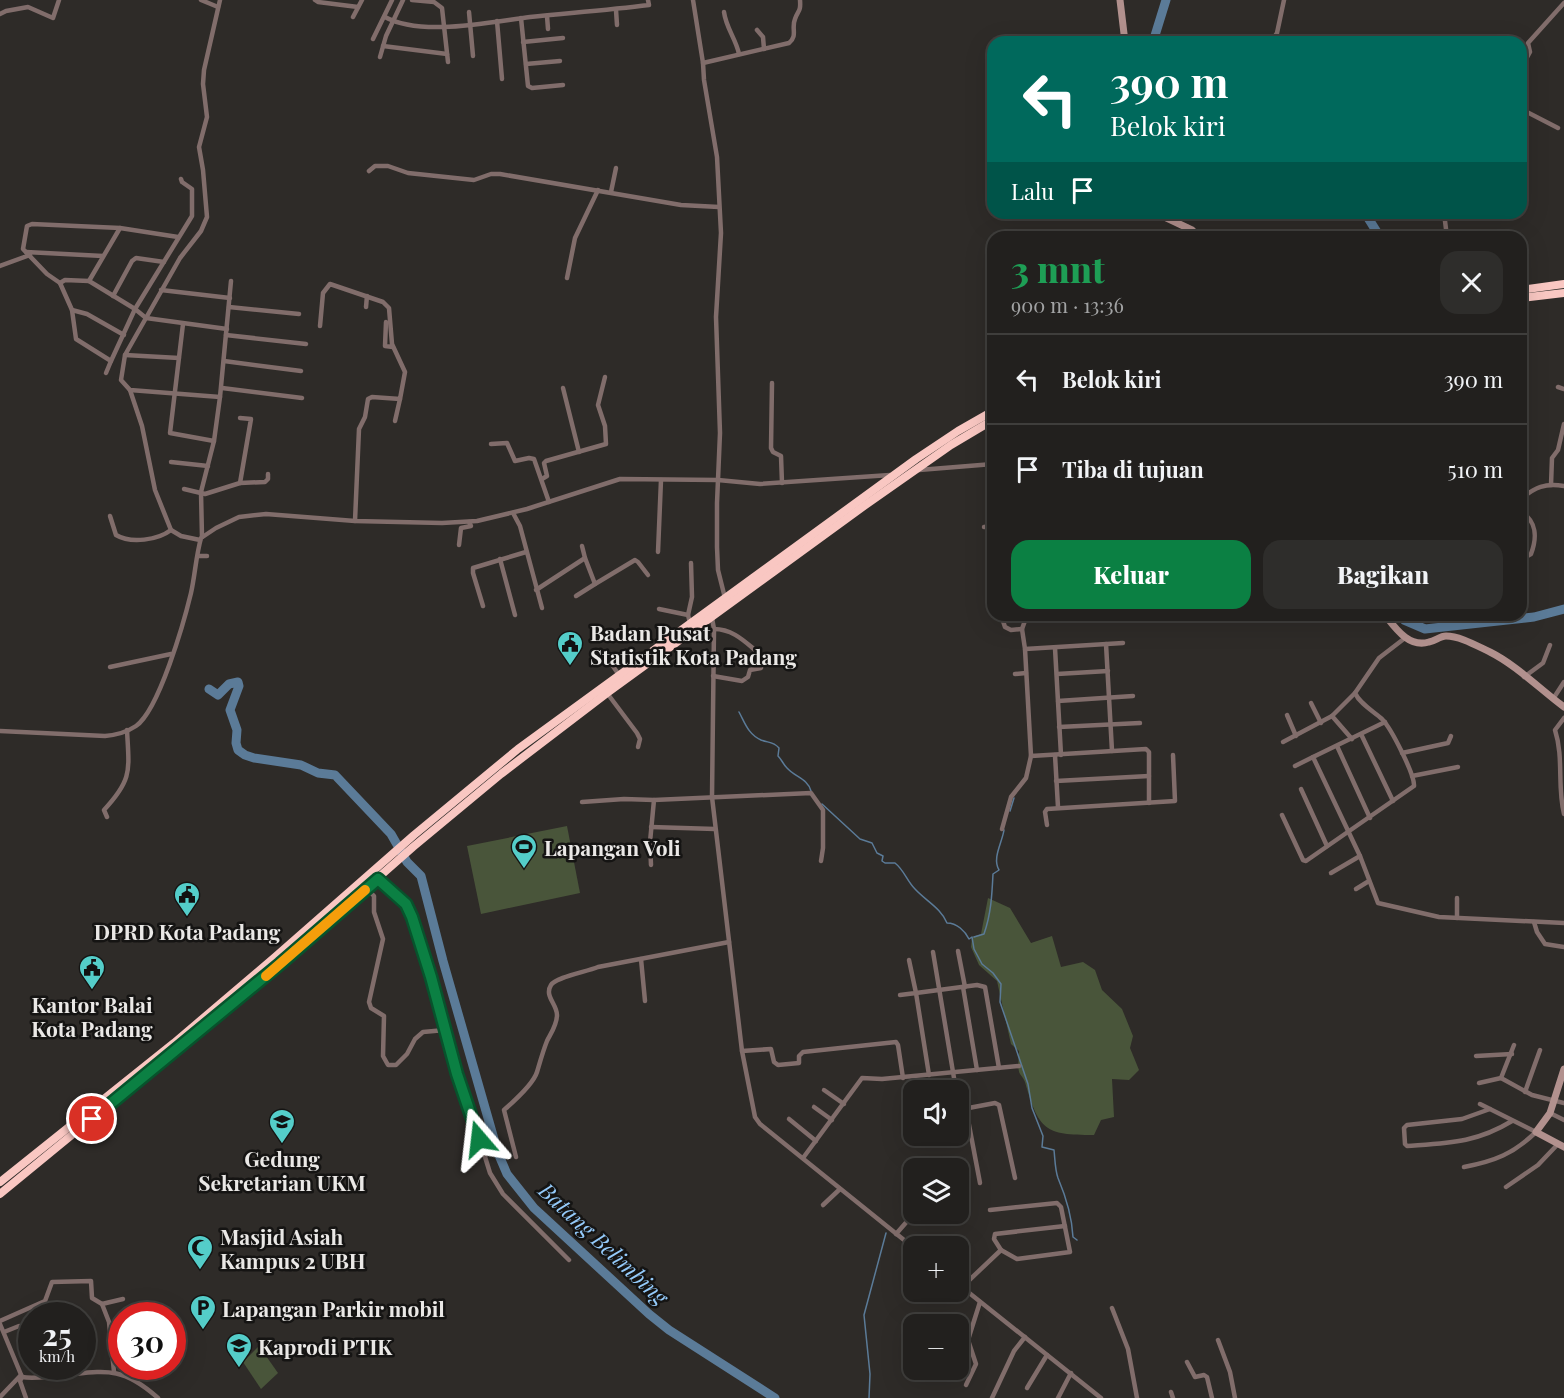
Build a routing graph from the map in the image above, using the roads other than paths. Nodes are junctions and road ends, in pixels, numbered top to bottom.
1 (59, 0) edge
2 (201, 0) edge
3 (220, 0) edge
4 (315, 0) edge
5 (362, 0) edge
6 (392, 0) edge
7 (403, 0) edge
8 (412, 0) edge
9 (648, 0) edge
10 (693, 0) edge
11 (800, 0) edge
12 (1120, 0) edge
13 (1284, 0) edge
14 (335, 2) edge
15 (1564, 3) edge
16 (218, 7) junction
17 (358, 7) junction
18 (616, 10) junction
19 (469, 12) dead end
20 (724, 12) dead end
21 (0, 14) edge
22 (547, 16) junction
23 (353, 17) dead end
24 (385, 17) junction
25 (522, 18) junction
26 (497, 21) junction
27 (394, 22) junction
28 (470, 25) junction
29 (617, 25) dead end
30 (444, 28) junction
31 (549, 29) dead end
32 (757, 30) dead end
33 (1124, 36) edge
34 (1275, 36) edge
35 (563, 38) dead end
36 (373, 39) dead end
37 (524, 42) junction
38 (383, 46) junction
39 (764, 49) junction
40 (447, 54) junction
41 (739, 54) junction
42 (473, 56) dead end
43 (380, 57) dead end
44 (1527, 57) edge
45 (560, 60) dead end
46 (448, 62) dead end
47 (703, 63) junction
48 (526, 64) junction
49 (502, 79) dead end
50 (563, 85) dead end
51 (1527, 112) edge
52 (1558, 128) dead end
53 (616, 168) dead end
54 (369, 171) dead end
55 (181, 179) dead end
56 (598, 190) junction
57 (611, 192) junction
58 (719, 207) junction
59 (1170, 219) edge
60 (1188, 227) junction
61 (120, 228) junction
62 (1187, 231) edge
63 (1192, 231) edge
64 (178, 237) junction
65 (28, 254) junction
66 (103, 256) junction
67 (164, 262) junction
68 (0, 266) edge
69 (567, 278) dead end
70 (89, 281) junction
71 (231, 281) dead end
72 (60, 283) junction
73 (1564, 284) edge
74 (1527, 289) edge
75 (161, 290) junction
76 (1564, 293) edge
77 (113, 296) junction
78 (367, 296) junction
79 (1527, 297) edge
80 (230, 298) junction
81 (366, 307) dead end
82 (229, 308) junction
83 (72, 310) junction
84 (140, 313) junction
85 (299, 315) dead end
86 (387, 322) dead end
87 (183, 324) junction
88 (320, 326) dead end
89 (227, 332) junction
90 (124, 335) junction
91 (306, 344) dead end
92 (393, 347) junction
93 (124, 355) junction
94 (179, 358) junction
95 (111, 361) junction
96 (224, 361) junction
97 (301, 371) dead end
98 (106, 373) dead end
99 (605, 376) dead end
100 (772, 383) dead end
101 (1558, 387) dead end
102 (222, 388) junction
103 (563, 388) dead end
104 (1564, 389) edge
105 (130, 390) junction
106 (176, 394) junction
107 (220, 397) junction
108 (302, 398) dead end
109 (400, 399) junction
110 (987, 414) edge
111 (240, 418) dead end
112 (251, 419) junction
113 (259, 420) dead end
114 (395, 421) dead end
115 (987, 423) edge
116 (1564, 424) edge
117 (214, 441) junction
118 (491, 444) dead end
119 (579, 452) junction
120 (926, 457) junction
121 (171, 462) dead end
122 (987, 465) edge
123 (208, 466) junction
124 (914, 471) junction
125 (268, 474) dead end
126 (896, 474) junction
127 (542, 480) junction
128 (661, 480) junction
129 (718, 480) junction
130 (240, 483) junction
131 (782, 483) junction
132 (1551, 485) junction
133 (1564, 486) edge
134 (184, 489) dead end
135 (201, 492) junction
136 (1527, 494) edge
137 (549, 502) junction
138 (513, 513) junction
139 (1527, 515) edge
140 (110, 516) dead end
141 (355, 521) junction
142 (469, 522) junction
143 (984, 527) dead end
144 (987, 527) edge
145 (171, 530) junction
146 (201, 539) junction
147 (459, 545) dead end
148 (582, 546) dead end
149 (526, 552) junction
150 (658, 552) dead end
151 (198, 556) junction
152 (207, 556) dead end
153 (1527, 556) edge
154 (585, 558) junction
155 (500, 559) junction
156 (691, 563) dead end
157 (648, 575) dead end
158 (595, 584) junction
159 (536, 590) junction
160 (576, 596) dead end
161 (725, 598) junction
162 (483, 606) dead end
163 (542, 608) dead end
164 (659, 609) dead end
165 (515, 615) dead end
166 (712, 618) junction
167 (689, 619) junction
168 (1003, 621) edge
169 (1025, 621) edge
170 (1390, 621) edge
171 (714, 629) junction
172 (1022, 629) junction
173 (1405, 638) junction
174 (1123, 643) dead end
175 (1106, 644) junction
176 (1550, 645) dead end
177 (1055, 648) junction
178 (1025, 649) junction
179 (171, 654) junction
180 (606, 656) dead end
181 (110, 667) dead end
182 (630, 671) junction
183 (1108, 671) junction
184 (1026, 673) junction
185 (1015, 674) dead end
186 (1057, 674) junction
187 (618, 675) junction
188 (713, 676) junction
189 (1524, 677) junction
190 (1564, 682) edge
191 (607, 693) junction
192 (1355, 693) junction
193 (1133, 696) dead end
194 (1109, 698) junction
195 (1553, 699) junction
196 (1058, 701) junction
197 (1311, 703) dead end
198 (1564, 707) edge
199 (1287, 715) dead end
200 (1332, 716) junction
201 (1564, 718) edge
202 (1385, 722) junction
203 (1140, 723) dead end
204 (1321, 723) junction
205 (1110, 724) junction
206 (1059, 728) junction
207 (127, 730) junction
208 (0, 731) edge
209 (1361, 734) junction
210 (1296, 736) junction
211 (1451, 736) dead end
212 (1352, 739) junction
213 (1282, 742) dead end
214 (1338, 746) junction
215 (638, 747) dead end
216 (1112, 751) junction
217 (1402, 753) junction
218 (1173, 754) dead end
219 (1058, 755) junction
220 (1031, 756) junction
221 (1313, 757) junction
222 (1296, 766) dead end
223 (1458, 767) dead end
224 (1149, 776) junction
225 (1413, 776) junction
226 (1056, 781) junction
227 (1301, 789) dead end
228 (712, 797) junction
229 (654, 800) junction
230 (1394, 801) junction
231 (582, 802) dead end
232 (1149, 803) junction
233 (1058, 807) junction
234 (1564, 814) edge
235 (1282, 815) dead end
236 (106, 817) dead end
237 (1370, 818) junction
238 (1047, 825) dead end
239 (651, 827) junction
240 (715, 829) junction
241 (1002, 829) dead end
242 (1348, 832) junction
243 (1327, 846) junction
244 (1359, 856) junction
245 (821, 861) dead end
246 (651, 865) dead end
247 (1331, 873) dead end
248 (379, 874) junction
249 (1369, 881) junction
250 (367, 889) junction
251 (1356, 889) dead end
252 (1457, 898) dead end
253 (1457, 918) junction
254 (1534, 922) junction
255 (1564, 923) edge
256 (729, 942) junction
257 (1564, 946) edge
258 (958, 951) dead end
259 (933, 952) dead end
260 (641, 958) junction
261 (909, 960) dead end
262 (964, 987) junction
263 (939, 990) junction
264 (916, 993) junction
265 (900, 995) dead end
266 (645, 1001) dead end
267 (445, 1030) junction
268 (1514, 1045) dead end
269 (1540, 1050) dead end
270 (742, 1051) junction
271 (1512, 1054) junction
272 (1476, 1056) dead end
273 (1019, 1066) dead end
274 (999, 1068) junction
275 (977, 1070) junction
276 (1564, 1070) edge
277 (953, 1072) junction
278 (929, 1076) junction
279 (903, 1078) junction
280 (1501, 1078) junction
281 (954, 1080) edge
282 (1479, 1083) dead end
283 (824, 1090) dead end
284 (1525, 1092) junction
285 (1555, 1101) junction
286 (1564, 1102) edge
287 (844, 1104) junction
288 (1480, 1104) dead end
289 (814, 1107) dead end
290 (969, 1107) edge
291 (1490, 1110) junction
292 (1550, 1113) junction
293 (789, 1119) dead end
294 (832, 1120) junction
295 (1564, 1120) edge
296 (1512, 1121) junction
297 (969, 1124) edge
298 (1536, 1132) junction
299 (816, 1141) junction
300 (1559, 1149) edge
301 (516, 1157) dead end
302 (803, 1158) junction
303 (1464, 1167) dead end
304 (1015, 1178) dead end
305 (6, 1181) edge
306 (980, 1183) dead end
307 (1506, 1187) dead end
308 (840, 1190) junction
309 (0, 1194) edge
310 (823, 1205) dead end
311 (990, 1210) dead end
312 (905, 1224) edge
313 (1065, 1226) junction
314 (896, 1234) junction
315 (903, 1239) edge
316 (1001, 1250) junction
317 (569, 1260) dead end
318 (969, 1278) edge
319 (969, 1293) edge
320 (123, 1299) dead end
321 (980, 1302) junction
322 (102, 1304) junction
323 (1112, 1308) dead end
324 (108, 1319) edge
325 (0, 1322) edge
326 (18, 1326) edge
327 (4, 1332) junction
328 (1025, 1337) junction
329 (1218, 1340) dead end
330 (1047, 1355) junction
331 (1187, 1362) dead end
332 (18, 1366) edge
333 (1071, 1373) junction
334 (18, 1380) edge
335 (20, 1380) edge
336 (134, 1380) edge
337 (966, 1385) dead end
338 (1027, 1388) dead end
339 (1095, 1396) edge
340 (0, 1397) edge
341 (27, 1398) edge
342 (158, 1398) edge
343 (992, 1398) edge
344 (1058, 1398) edge
345 (1101, 1398) edge
346 (1137, 1398) edge
347 (1212, 1398) edge
348 (1235, 1398) edge

1 - 21 street
2 - 16 street
3 - 16 street
4 - 14 street
5 - 17 street
6 - 24 street
7 - 27 street
8 - 30 street
9 - 18 street
10 - 47 street
11 - 39 street
12 - 33 street
13 - 34 street
14 - 17 street
15 - 44 street
16 - 75 street
17 - 23 street
18 - 22 street
18 - 29 street
19 - 28 street
20 - 41 street
22 - 25 street
22 - 31 street
24 - 27 street
24 - 36 street
25 - 26 street
25 - 37 street
26 - 28 street
26 - 49 street
27 - 30 street
27 - 38 street
28 - 30 street
28 - 42 street
30 - 40 street
32 - 39 street
35 - 37 street
37 - 48 street
38 - 40 street
38 - 43 street
39 - 41 street
40 - 46 street
41 - 47 street
45 - 48 street
47 - 58 street
48 - 50 street
51 - 52 street
53 - 57 street
54 - 56 street
55 - 64 street
56 - 57 street
56 - 69 street
57 - 58 street
58 - 129 street
59 - 60 street
60 - 62 street
60 - 63 street
61 - 64 street
61 - 65 street
61 - 66 street
64 - 67 street
65 - 66 street
65 - 68 street
65 - 72 street
66 - 70 street
67 - 77 street
67 - 84 street
70 - 72 street
70 - 77 street
71 - 80 street
72 - 83 street
73 - 74 highway
75 - 80 street
75 - 84 street
76 - 79 highway
77 - 84 street
78 - 81 street
78 - 88 street
78 - 92 street
80 - 82 street
82 - 85 street
82 - 89 street
83 - 90 street
83 - 95 street
84 - 87 street
84 - 90 street
84 - 93 street
86 - 92 street
87 - 89 street
87 - 94 street
89 - 91 street
89 - 96 street
90 - 95 street
92 - 109 street
93 - 94 street
93 - 105 street
94 - 106 street
95 - 98 street
96 - 97 street
96 - 102 street
99 - 119 street
100 - 131 street
101 - 104 street
102 - 107 street
102 - 108 street
103 - 119 street
105 - 106 street
105 - 145 street
106 - 107 street
106 - 117 street
107 - 117 street
109 - 114 street
109 - 141 street
110 - 120 highway
111 - 112 street
112 - 113 street
112 - 130 street
115 - 120 highway
116 - 132 street
117 - 123 street
118 - 127 street
119 - 127 street
120 - 124 highway
120 - 126 highway
121 - 123 street
122 - 124 street
123 - 135 street
124 - 126 street
124 - 166 highway
125 - 130 street
126 - 131 street
126 - 161 highway
127 - 137 street
128 - 129 street
128 - 137 street
128 - 150 street
129 - 131 street
129 - 161 street
130 - 135 street
132 - 133 street
132 - 136 street
134 - 135 street
135 - 146 street
137 - 138 street
138 - 142 street
138 - 149 street
139 - 153 street
140 - 145 street
141 - 142 street
141 - 146 street
142 - 147 street
143 - 144 street
145 - 146 street
146 - 151 street
148 - 154 street
149 - 155 street
149 - 159 street
151 - 152 street
151 - 179 street
154 - 158 street
154 - 159 street
155 - 162 street
155 - 165 street
156 - 167 street
157 - 158 street
158 - 160 street
159 - 163 street
161 - 167 highway
164 - 167 street
166 - 171 street
166 - 182 highway
167 - 182 highway
168 - 172 street
169 - 172 street
170 - 173 street
171 - 188 street
171 - 188 street
172 - 178 street
173 - 189 street
173 - 192 street
174 - 175 street
175 - 177 street
175 - 183 street
176 - 189 street
177 - 178 street
177 - 186 street
178 - 184 street
179 - 181 street
179 - 207 street
180 - 187 street
182 - 187 highway
182 - 191 highway
183 - 186 street
183 - 194 street
184 - 185 street
184 - 220 street
186 - 196 street
187 - 248 highway
188 - 228 street
189 - 195 street
190 - 195 street
191 - 215 street
191 - 248 highway
192 - 200 street
192 - 202 street
193 - 194 street
194 - 196 street
194 - 205 street
195 - 198 street
196 - 206 street
197 - 204 street
199 - 210 street
200 - 204 street
200 - 212 street
201 - 234 street
202 - 209 street
202 - 217 street
203 - 205 street
204 - 210 street
205 - 206 street
205 - 216 street
206 - 219 street
207 - 208 street
207 - 236 street
209 - 212 street
209 - 230 street
210 - 213 street
211 - 217 street
212 - 214 street
214 - 221 street
214 - 237 street
216 - 219 street
216 - 224 street
217 - 225 street
218 - 232 street
219 - 220 street
219 - 226 street
220 - 241 street
221 - 222 street
221 - 242 street
223 - 225 street
224 - 226 street
224 - 232 street
225 - 230 street
226 - 233 street
227 - 243 street
228 - 229 street
228 - 240 street
228 - 245 street
229 - 231 street
229 - 239 street
230 - 237 street
232 - 233 street
233 - 238 street
235 - 243 street
237 - 242 street
239 - 240 street
239 - 246 street
240 - 256 street
242 - 243 street
242 - 244 street
244 - 247 street
244 - 249 street
248 - 250 highway
248 - 267 street
248 - 305 highway
249 - 251 street
249 - 253 street
250 - 267 street
250 - 305 highway
252 - 253 street
253 - 254 street
254 - 255 street
254 - 257 street
256 - 260 street
256 - 270 street
258 - 262 street
259 - 263 street
260 - 266 street
260 - 301 street
261 - 264 street
262 - 263 street
262 - 274 street
262 - 275 street
263 - 264 street
263 - 277 street
264 - 265 street
264 - 278 street
267 - 317 street
268 - 271 street
269 - 284 street
270 - 279 street
270 - 302 street
271 - 272 street
271 - 280 street
273 - 274 street
274 - 275 street
275 - 277 street
276 - 285 street
277 - 278 street
277 - 281 street
278 - 279 street
279 - 287 street
280 - 282 street
280 - 284 street
283 - 287 street
284 - 285 street
285 - 286 street
285 - 292 street
287 - 294 street
288 - 291 street
289 - 294 street
290 - 304 street
291 - 296 street
291 - 296 street
292 - 295 street
292 - 298 street
293 - 299 street
294 - 299 street
296 - 298 street
297 - 306 street
298 - 300 street
298 - 303 street
299 - 302 street
300 - 307 street
302 - 308 street
305 - 309 highway
308 - 310 street
308 - 314 street
311 - 313 street
312 - 314 street
313 - 316 street
313 - 316 street
314 - 315 street
316 - 318 street
319 - 321 street
320 - 322 street
321 - 328 street
321 - 337 street
322 - 324 street
322 - 325 street
323 - 346 street
325 - 327 street
326 - 327 street
327 - 332 street
328 - 330 street
328 - 343 street
329 - 348 street
330 - 333 street
330 - 338 street
331 - 347 street
333 - 339 street
333 - 344 street
334 - 340 street
335 - 341 street
336 - 342 street
339 - 345 street

